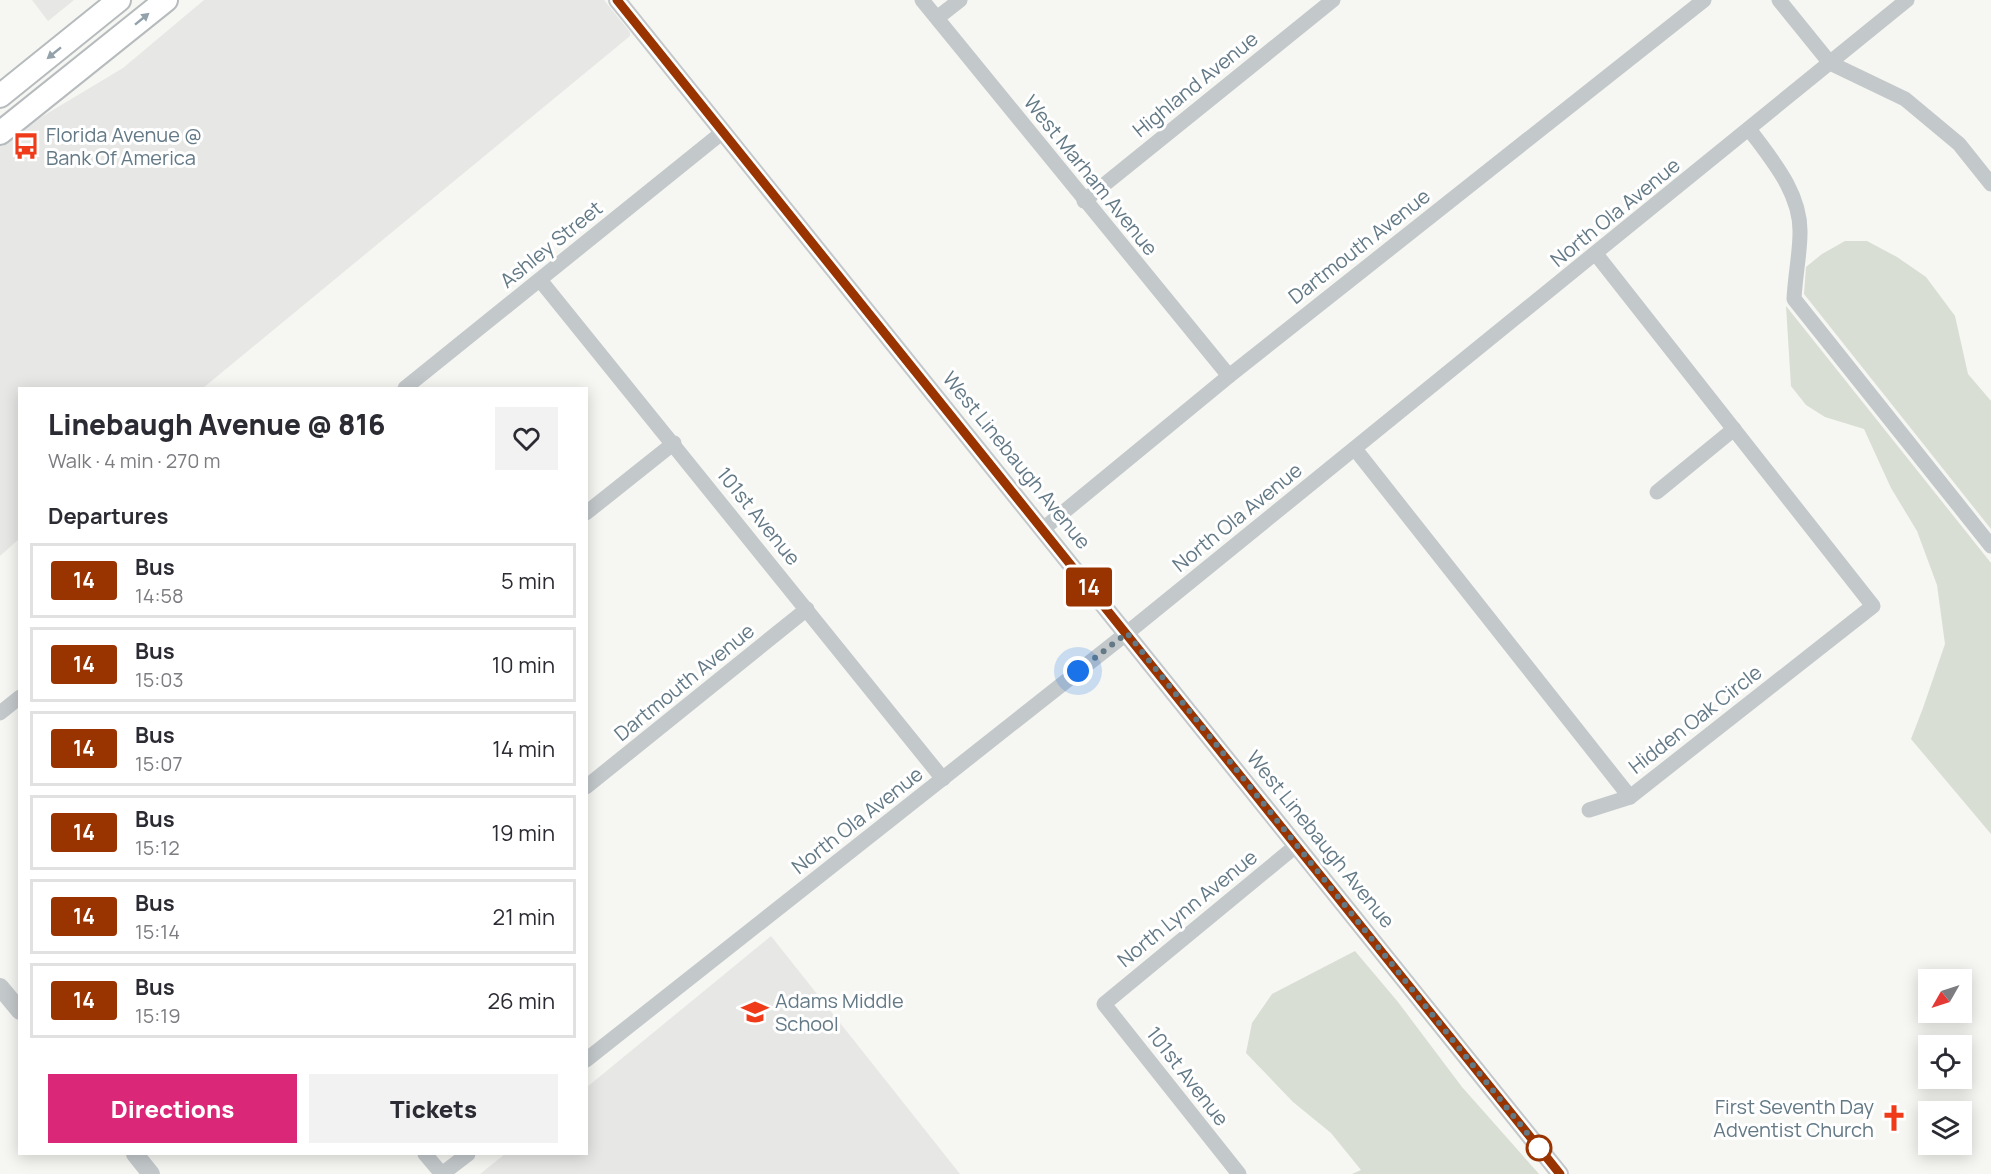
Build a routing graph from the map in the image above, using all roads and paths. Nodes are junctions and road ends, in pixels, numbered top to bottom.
1 (119, 0) edge
2 (166, 0) edge
3 (617, 0) edge
4 (922, 0) edge
5 (960, 0) edge
6 (1333, 0) edge
7 (1704, 0) edge
8 (1779, 0) edge
9 (1908, 0) edge
10 (100, 16) junction
11 (937, 18) junction
12 (118, 39) junction
13 (1830, 63) junction
14 (0, 96) edge
15 (1749, 129) junction
16 (724, 132) junction
17 (0, 133) edge
18 (1991, 184) edge
19 (1084, 201) junction
20 (1596, 254) junction
21 (540, 280) junction
22 (1229, 376) junction
23 (406, 387) edge
24 (1734, 429) junction
25 (674, 443) junction
26 (1355, 449) junction
27 (1657, 492) dead end
28 (588, 511) edge
29 (1043, 529) junction
30 (1991, 546) edge
31 (807, 609) junction
32 (1127, 633) junction
33 (18, 699) edge
34 (0, 713) edge
35 (943, 778) junction
36 (588, 785) edge
37 (1630, 797) junction
38 (1588, 810) dead end
39 (1297, 845) junction
40 (0, 987) edge
41 (1104, 1004) joint
42 (18, 1009) edge
43 (588, 1058) edge
44 (136, 1155) edge
45 (426, 1155) edge
46 (467, 1155) edge
47 (151, 1174) edge
48 (442, 1174) edge
49 (1239, 1174) edge
50 (1560, 1174) edge

1 - 10 main road
12 -> 2 main road
3 - 16 street, West Linebaugh Avenue
4 - 11 street, West Marham Avenue
5 - 11 street
6 - 19 street, Highland Avenue
7 - 22 street, Dartmouth Avenue
8 - 13 street
9 - 13 street, North Ola Avenue
10 - 12 main road
10 -> 14 main road
11 - 19 street, West Marham Avenue
12 - 17 main road
13 - 15 street, North Ola Avenue
13 - 18 street
15 - 20 street, North Ola Avenue
15 - 30 street
16 - 21 street, Ashley Street
16 - 29 street, West Linebaugh Avenue
19 - 22 street, West Marham Avenue
20 - 24 street, Hidden Oak Circle
20 - 26 street, North Ola Avenue
21 - 23 street, Ashley Street
21 - 25 street, 101st Avenue
22 - 29 street, Dartmouth Avenue
24 - 27 street
24 - 37 street, Hidden Oak Circle
25 - 28 street
25 - 31 street, 101st Avenue
26 - 32 street, North Ola Avenue
26 - 37 street, Hidden Oak Circle
29 - 32 street, West Linebaugh Avenue
31 - 35 street, 101st Avenue
31 - 36 street, Dartmouth Avenue
32 - 35 street, North Ola Avenue
32 - 39 street, West Linebaugh Avenue
33 - 34 street
35 - 43 street, North Ola Avenue
37 - 38 street
39 - 41 street, North Lynn Avenue
39 - 50 street, West Linebaugh Avenue
40 - 42 street
41 - 49 street, 101st Avenue
44 - 47 street
45 - 48 street
46 - 48 street

